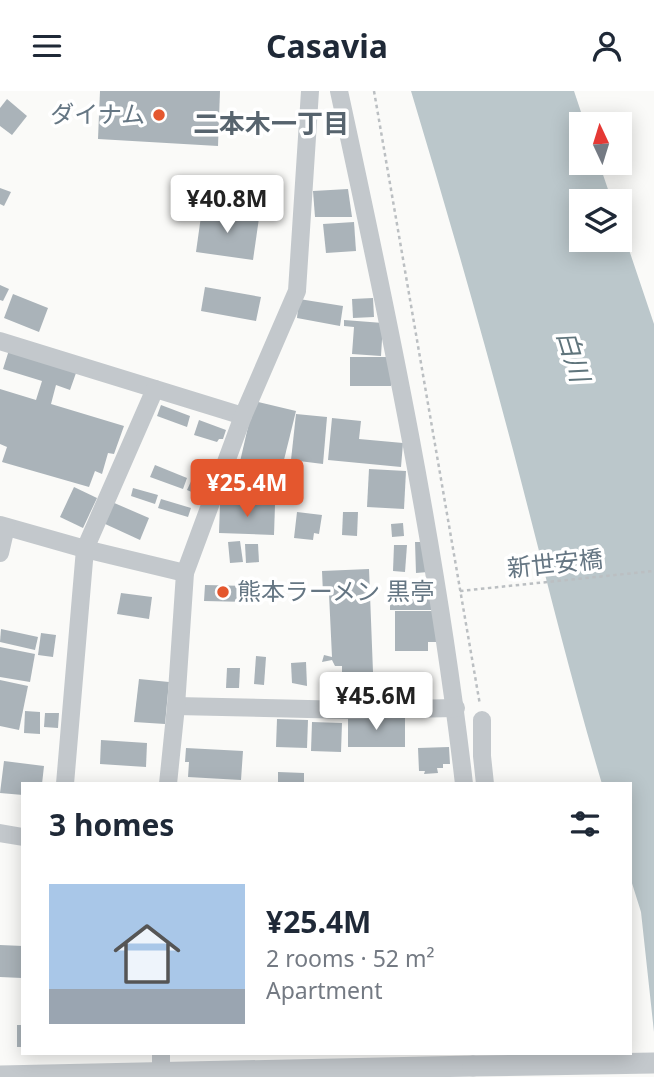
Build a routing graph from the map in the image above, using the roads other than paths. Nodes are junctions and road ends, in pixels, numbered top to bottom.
1 (310, 91) edge
2 (339, 91) edge
3 (0, 341) edge
4 (155, 389) junction
5 (243, 416) junction
6 (3, 526) edge
7 (85, 549) junction
8 (0, 553) edge
9 (185, 573) junction
10 (176, 706) junction
11 (456, 708) junction
12 (482, 720) road end
13 (65, 782) edge
14 (168, 782) edge
15 (464, 782) edge
16 (485, 782) edge
17 (0, 833) edge
18 (21, 837) edge
19 (654, 1063) edge
20 (161, 1067) edge
21 (0, 1076) edge

1 - 5 street
2 - 11 street
3 - 4 street
4 - 5 street
4 - 7 street
5 - 9 street
6 - 7 street
6 - 8 street
7 - 9 street
7 - 13 street
9 - 10 street
10 - 11 street
10 - 14 street
11 - 15 street
12 - 16 street
17 - 18 street
19 - 20 street, bridge
20 - 21 street

